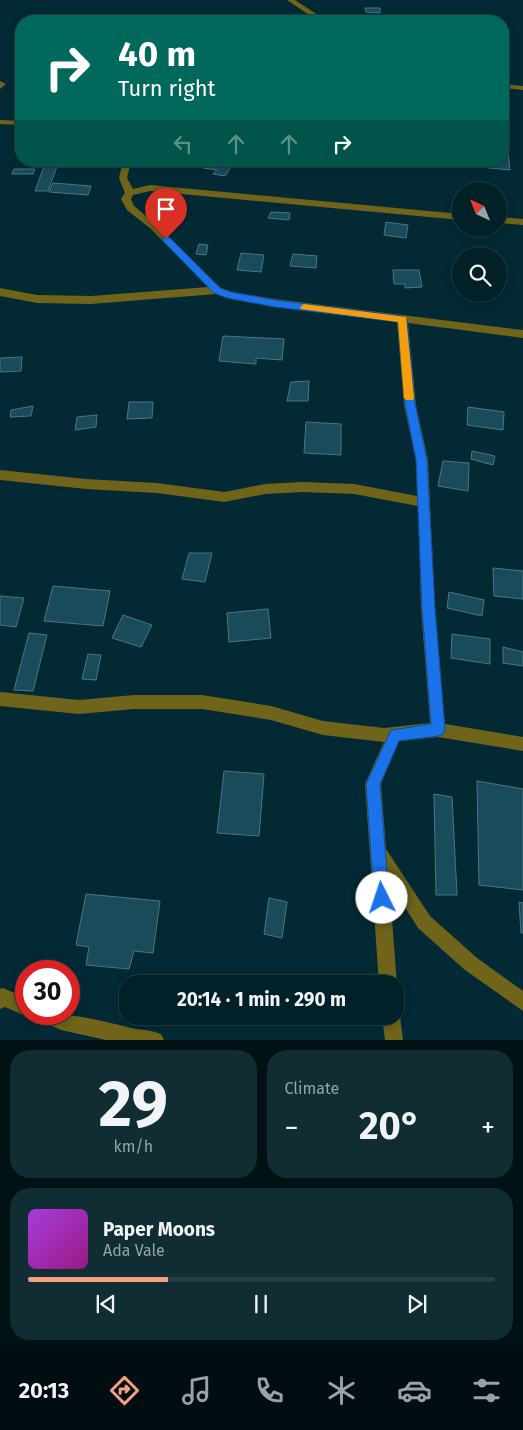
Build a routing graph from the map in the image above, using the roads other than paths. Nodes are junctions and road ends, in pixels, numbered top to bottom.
1 (289, 1) edge
2 (313, 15) edge
3 (0, 82) edge
4 (0, 87) edge
5 (509, 87) edge
6 (523, 88) edge
7 (0, 122) edge
8 (15, 123) edge
9 (125, 167) edge
10 (130, 193) junction
11 (452, 216) edge
12 (508, 221) edge
13 (523, 222) edge
14 (217, 290) junction
15 (0, 292) edge
16 (402, 320) junction
17 (523, 334) edge
18 (0, 475) edge
19 (424, 502) junction
20 (0, 699) edge
21 (438, 730) junction
22 (395, 734) junction
23 (523, 744) edge
24 (378, 852) junction
25 (387, 975) edge
26 (0, 1000) edge
27 (15, 1002) edge
28 (523, 1002) edge
29 (79, 1025) edge
30 (392, 1025) edge
31 (156, 1040) edge
32 (394, 1040) edge

1 - 2 street
3 - 4 street
5 - 6 street
7 - 8 street
9 - 10 street
10 - 11 street
10 - 14 street
12 - 13 street
14 - 15 street
14 - 16 street
16 - 17 street
16 - 19 street
18 - 19 street
19 - 21 street
20 - 22 street
21 - 22 street
21 - 23 street
22 - 24 street
24 - 25 street
24 - 28 street
26 - 27 street
29 - 31 street
30 - 32 street

